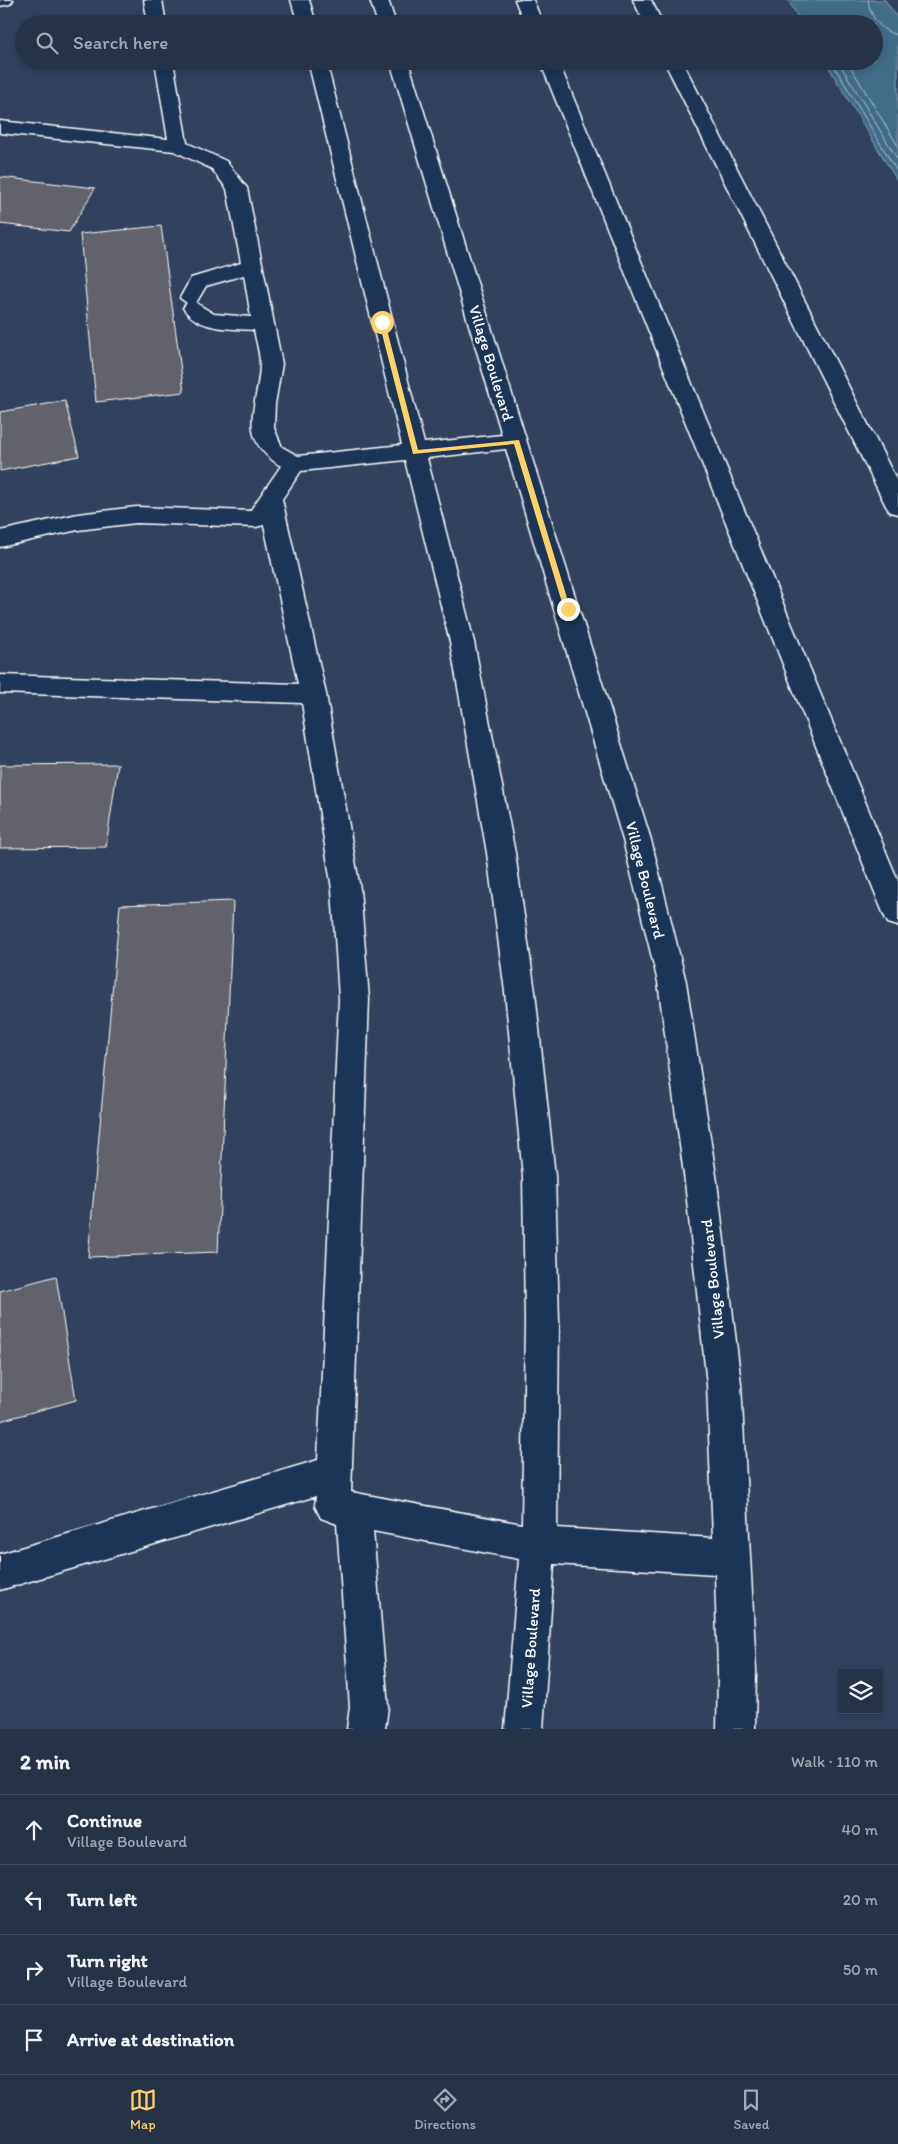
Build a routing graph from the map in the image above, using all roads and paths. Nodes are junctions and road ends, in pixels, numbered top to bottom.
1 (4, 0) edge
2 (153, 0) edge
3 (300, 0) edge
4 (379, 0) edge
5 (524, 0) edge
6 (642, 0) edge
7 (0, 1) edge
8 (156, 15) edge
9 (304, 15) edge
10 (384, 15) edge
11 (530, 15) edge
12 (650, 15) edge
13 (165, 70) edge
14 (319, 70) edge
15 (403, 70) edge
16 (553, 70) edge
17 (678, 70) edge
18 (0, 127) edge
19 (178, 146) junction
20 (252, 266) junction
21 (263, 324) junction
22 (516, 442) junction
23 (415, 452) junction
24 (294, 464) junction
25 (270, 499) junction
26 (898, 506) edge
27 (0, 539) edge
28 (0, 684) edge
29 (313, 694) junction
30 (898, 915) edge
31 (334, 1473) junction
32 (354, 1510) junction
33 (538, 1545) junction
34 (732, 1557) junction
35 (0, 1572) edge
36 (366, 1729) edge
37 (524, 1729) edge
38 (736, 1729) edge

1 - 7 main road
2 - 8 main road
3 - 9 main road
4 - 10 main road
5 - 11 main road
6 - 12 main road
13 - 19 main road
14 - 23 main road, Village Boulevard
15 - 22 main road, Village Boulevard
16 - 30 main road
17 - 26 main road
18 - 19 main road
19 - 20 main road
20 - 21 main road
20 - 21 main road
21 - 24 main road
22 - 23 main road
22 - 34 main road, Village Boulevard
23 - 24 main road
23 - 33 main road, Village Boulevard
24 - 25 main road
25 - 27 main road
25 - 29 main road
28 - 29 main road
29 - 31 main road
31 - 32 main road
31 - 35 main road
32 - 33 main road
32 - 36 main road
33 - 34 main road
33 - 37 main road, Village Boulevard
34 - 38 main road, Village Boulevard

